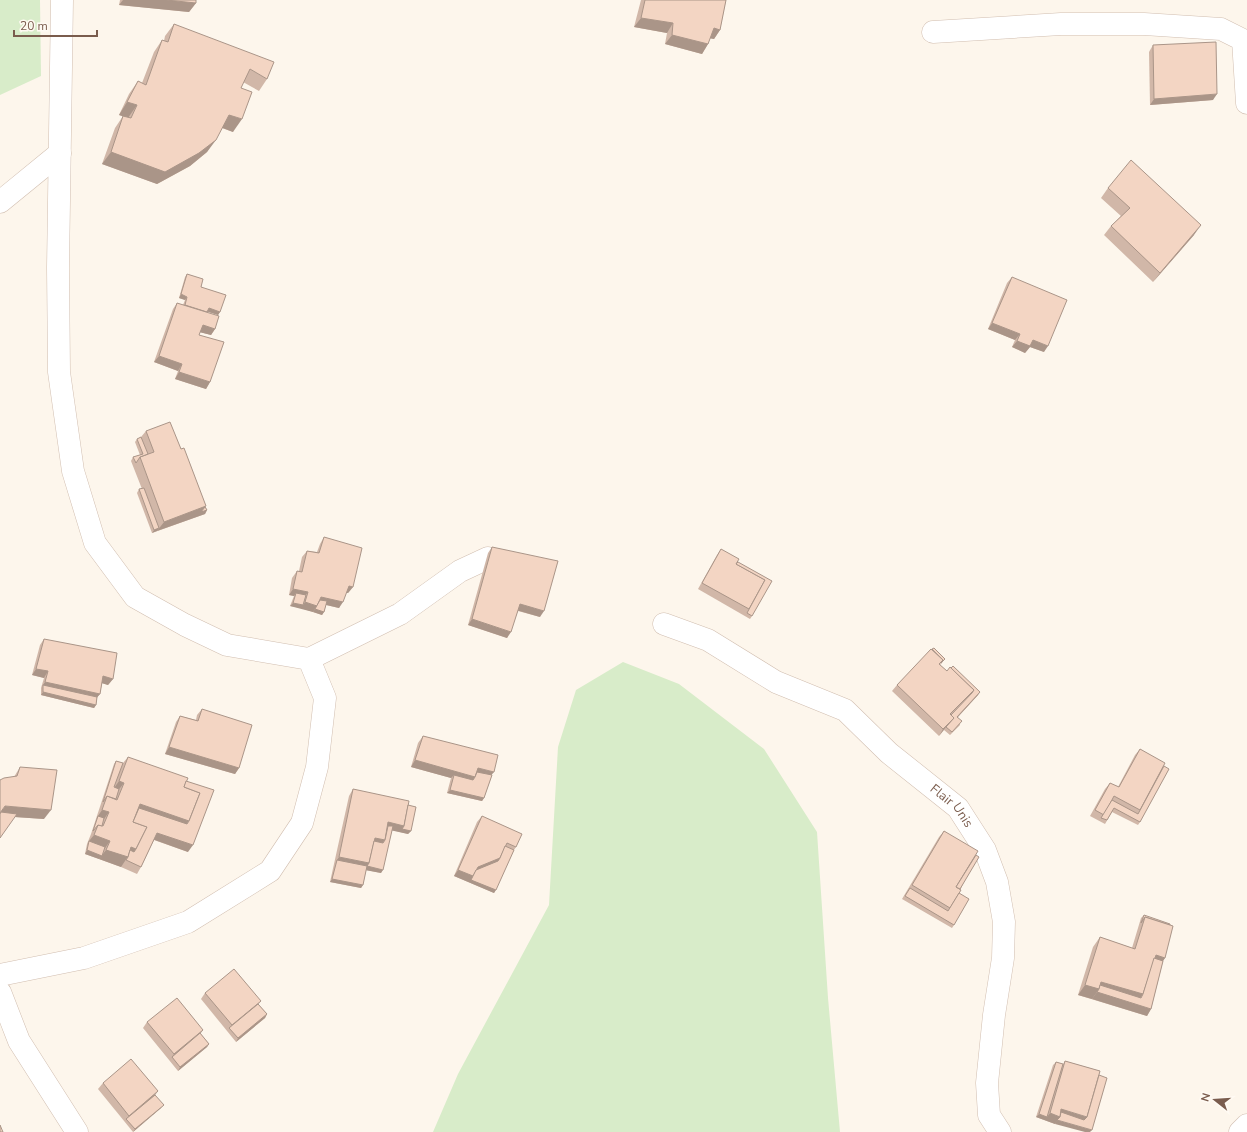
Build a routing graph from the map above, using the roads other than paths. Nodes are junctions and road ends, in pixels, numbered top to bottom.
1 (62, 0) edge
2 (933, 32) dead end
3 (1247, 103) edge
4 (60, 153) junction
5 (0, 202) edge
6 (488, 558) edge
7 (664, 624) dead end
8 (309, 659) junction
9 (0, 975) edge
10 (0, 992) edge
11 (1247, 1126) edge
12 (77, 1132) edge
13 (1000, 1132) edge
14 (1240, 1132) edge

1 - 4 street
2 - 3 street
4 - 5 street
4 - 8 street
6 - 8 street
7 - 13 street, Flair Unis
8 - 9 street
10 - 12 street
11 - 14 street

